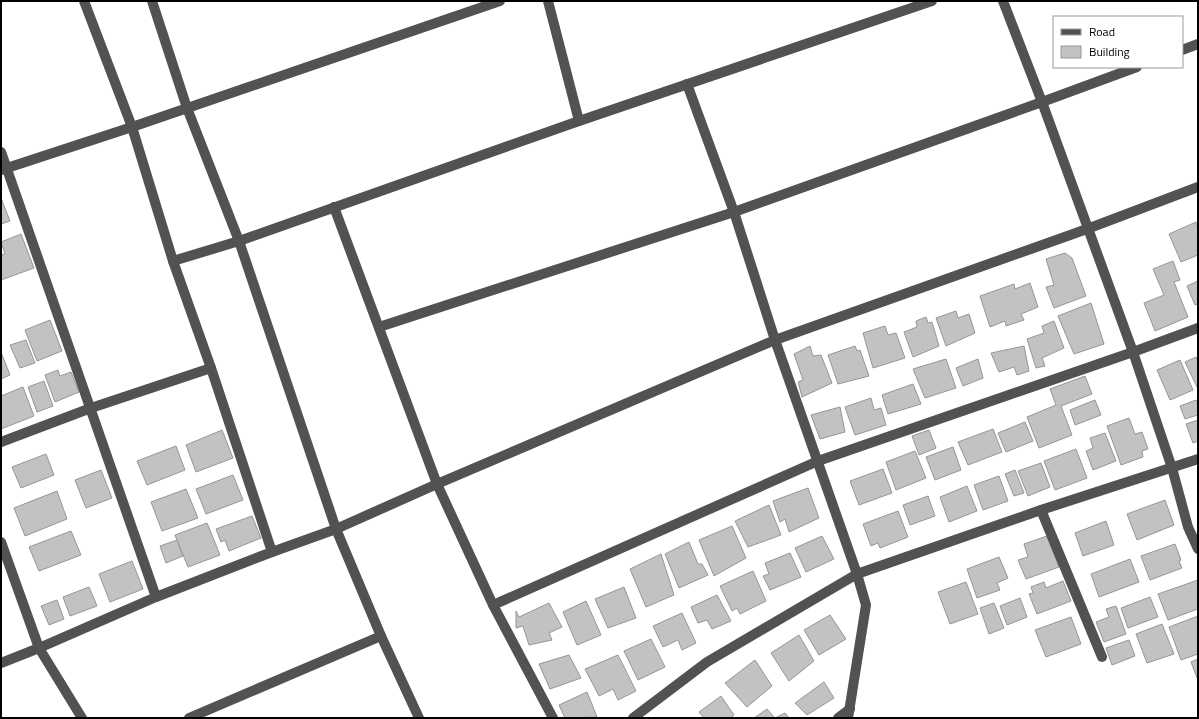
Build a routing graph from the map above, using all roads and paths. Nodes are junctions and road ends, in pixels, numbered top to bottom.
1 (84, 1) edge
2 (152, 1) edge
3 (500, 1) edge
4 (548, 1) edge
5 (932, 1) edge
6 (1003, 1) edge
7 (1198, 44) edge
8 (1183, 50) edge
9 (1134, 68) edge
10 (687, 84) junction
11 (1042, 102) junction
12 (187, 108) junction
13 (579, 120) junction
14 (132, 127) junction
15 (1, 152) edge
16 (4, 169) edge
17 (1198, 187) edge
18 (334, 206) junction
19 (734, 212) junction
20 (1087, 229) junction
21 (240, 241) junction
22 (173, 261) junction
23 (380, 327) junction
24 (1198, 328) edge
25 (775, 340) junction
26 (1133, 352) junction
27 (211, 368) junction
28 (91, 408) junction
29 (1, 442) edge
30 (1198, 459) edge
31 (818, 461) junction
32 (1172, 468) junction
33 (437, 484) junction
34 (1041, 510) junction
35 (336, 529) junction
36 (1, 542) edge
37 (1198, 549) edge
38 (272, 552) junction
39 (857, 574) junction
40 (156, 597) junction
41 (493, 605) junction
42 (381, 636) junction
43 (38, 648) junction
44 (1102, 656) dead end
45 (1, 663) edge
46 (849, 714) edge
47 (82, 718) edge
48 (189, 718) edge
49 (419, 718) edge
50 (554, 718) edge
51 (633, 718) edge
52 (838, 718) edge

1 - 14 street
2 - 12 street
3 - 12 street
4 - 13 street
5 - 10 street
6 - 11 street
7 - 8 street
9 - 11 street
10 - 13 street
10 - 19 street
11 - 19 street
11 - 20 street
12 - 14 street
12 - 21 street
13 - 18 street
14 - 16 street
14 - 22 street
15 - 16 street
16 - 28 street
17 - 20 street
18 - 21 street
18 - 23 street
19 - 23 street
19 - 25 street
20 - 25 street
20 - 26 street
21 - 22 street
21 - 35 street
22 - 27 street
23 - 33 street
24 - 26 street
25 - 31 street
25 - 33 street
26 - 31 street
26 - 32 street
27 - 28 street
27 - 38 street
28 - 29 street
28 - 40 street
30 - 32 street
31 - 39 street
31 - 41 street
32 - 34 street
32 - 37 street
33 - 35 street
33 - 41 street
34 - 39 street
34 - 44 street
35 - 38 street
35 - 42 street
36 - 43 street
38 - 40 street
39 - 46 street
39 - 51 street
40 - 43 street
41 - 50 street
42 - 48 street
42 - 49 street
43 - 45 street
43 - 47 street
46 - 52 street

